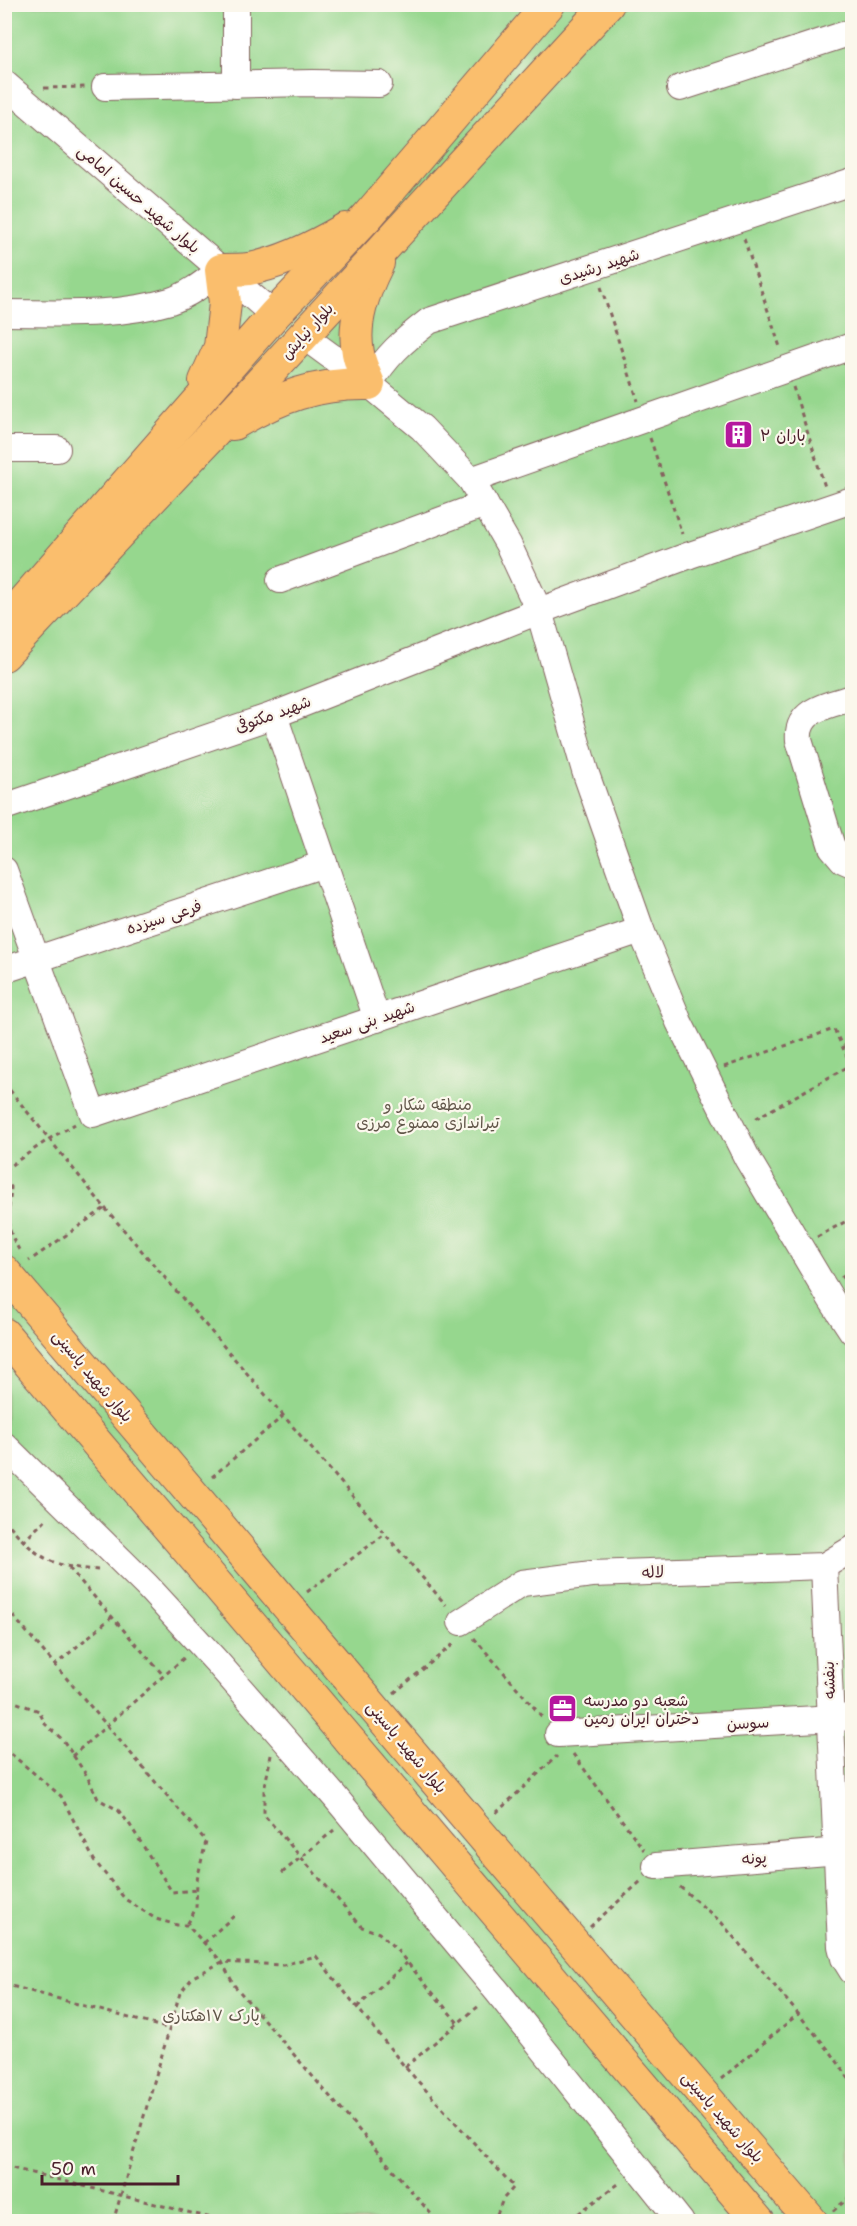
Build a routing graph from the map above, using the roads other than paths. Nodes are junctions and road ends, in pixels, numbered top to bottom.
1 (236, 4) edge
2 (549, 4) edge
3 (608, 4) edge
4 (852, 32) edge
5 (379, 84) dead end
6 (236, 85) junction
7 (105, 87) road end
8 (680, 88) dead end
9 (6, 89) edge
10 (852, 183) edge
11 (367, 217) junction
12 (392, 238) junction
13 (221, 270) junction
14 (4, 313) edge
15 (274, 315) junction
16 (302, 336) junction
17 (852, 346) edge
18 (369, 384) junction
19 (186, 417) junction
20 (212, 436) junction
21 (4, 449) edge
22 (57, 449) dead end
23 (471, 480) junction
24 (852, 500) edge
25 (485, 504) junction
26 (280, 580) dead end
27 (539, 611) junction
28 (6, 642) edge
29 (852, 698) edge
30 (273, 715) junction
31 (4, 807) edge
32 (324, 864) junction
33 (852, 864) edge
34 (4, 870) edge
35 (642, 930) junction
36 (37, 959) junction
37 (4, 970) edge
38 (377, 1019) junction
39 (4, 1271) edge
40 (852, 1331) edge
41 (4, 1334) edge
42 (4, 1445) edge
43 (852, 1548) edge
44 (824, 1566) junction
45 (465, 1627) road end
46 (842, 1717) edge
47 (563, 1741) road end
48 (844, 1850) edge
49 (656, 1866) road end
50 (852, 1971) edge
51 (822, 2217) edge
52 (681, 2222) edge
53 (759, 2222) edge

1 - 6 street
2 - 11 main road, بلوار نیایش
3 - 12 main road, بلوار نیایش
4 - 8 street
5 - 6 street
6 - 7 street
9 - 13 street, بلوار شهید حسین امامی
10 - 18 street, شهید رشیدی
11 - 13 main road
11 - 15 main road, بلوار نیایش
12 - 16 main road, بلوار نیایش
12 - 18 main road
13 - 14 street
13 - 15 street, بلوار شهید حسین امامی
13 - 19 main road
15 - 19 main road, بلوار نیایش
16 - 18 street
16 - 20 main road, بلوار نیایش
17 - 23 street
18 - 20 main road
18 - 23 street
19 - 28 main road, بلوار نیایش
20 - 28 main road, بلوار نیایش
21 - 22 street
23 - 25 street
24 - 27 street, شهید مکتوفی
25 - 26 street
25 - 27 street
27 - 30 street, شهید مکتوفی
27 - 35 street
29 - 33 street
30 - 31 street, شهید مکتوفی
30 - 32 street
32 - 36 street, فرعی سیزده
32 - 38 street
34 - 36 street
35 - 38 street, شهید بنی سعید
35 - 40 street
36 - 37 street, فرعی سیزده
36 - 38 street, شهید بنی سعید
39 - 51 main road, بلوار شهید یاسینی
41 - 53 main road
42 - 52 street
43 - 44 street
44 - 45 street, لاله
44 - 46 street, بنفشه
46 - 47 street, سوسن
46 - 48 street, بنفشه
48 - 49 street, پونه
48 - 50 street, بنفشه

